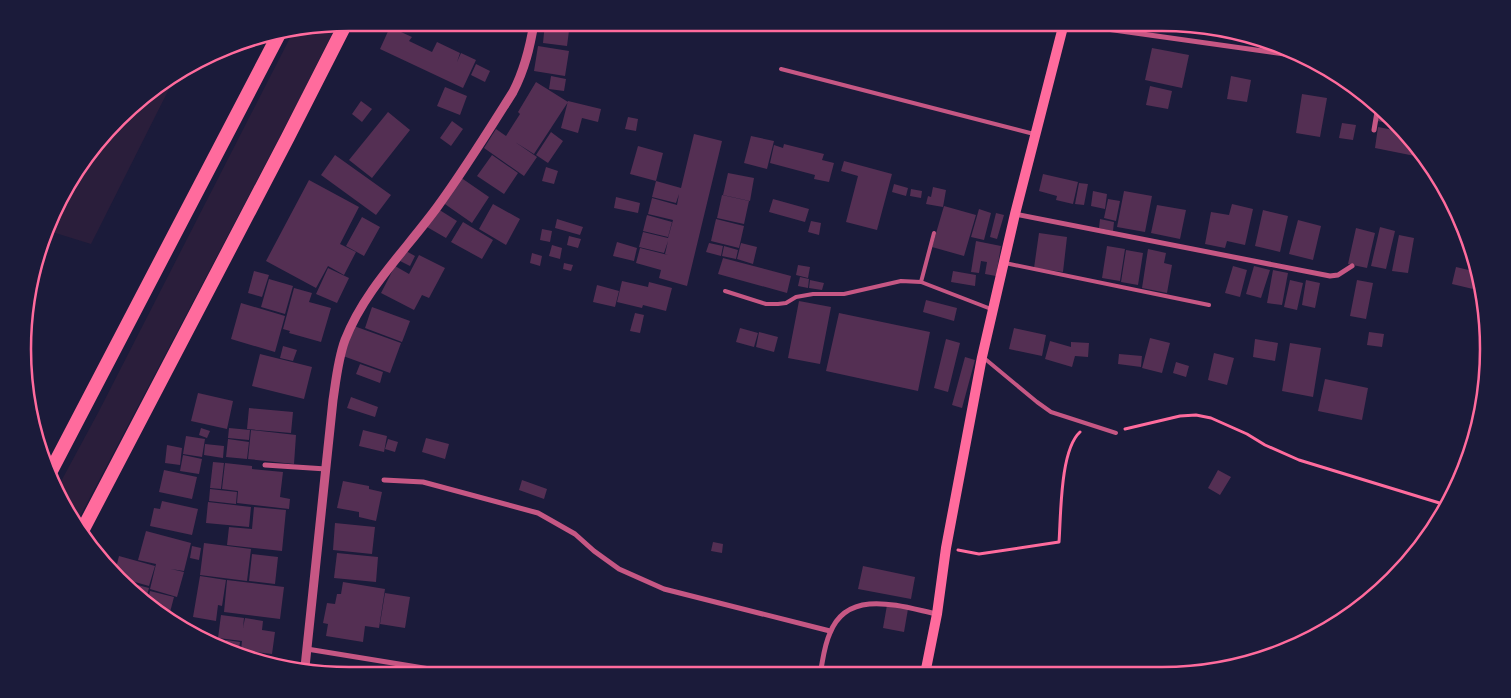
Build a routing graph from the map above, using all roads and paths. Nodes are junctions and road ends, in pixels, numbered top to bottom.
1 (342, 31) edge
2 (533, 31) edge
3 (1062, 31) edge
4 (1124, 31) edge
5 (277, 39) edge
6 (1283, 55) edge
7 (781, 69) dead end
8 (1377, 114) edge
9 (1374, 130) dead end
10 (1036, 135) junction
11 (1015, 214) junction
12 (934, 232) dead end
13 (1003, 263) junction
14 (1352, 266) dead end
15 (921, 282) junction
16 (724, 291) dead end
17 (1209, 305) dead end
18 (993, 309) junction
19 (982, 357) junction
20 (1088, 425) junction
21 (1116, 433) joint
22 (265, 464) dead end
23 (53, 466) edge
24 (326, 469) junction
25 (384, 480) dead end
26 (1440, 503) edge
27 (85, 526) edge
28 (946, 548) junction
29 (937, 614) junction
30 (830, 631) junction
31 (307, 649) junction
32 (305, 664) edge
33 (417, 667) edge
34 (822, 667) edge
35 (926, 667) edge

1 - 27 highway
2 - 24 street
3 - 10 main road
4 - 6 street
5 - 23 highway
7 - 10 lane
8 - 9 street
10 - 11 main road
11 - 13 main road
11 - 14 street
12 - 15 lane
13 - 17 lane
13 - 18 main road
15 - 16 lane
15 - 18 lane
18 - 19 main road
19 - 20 lane
19 - 28 main road
20 - 21 lane
20 - 28 path
21 - 26 path
22 - 24 street
24 - 31 street
25 - 30 street
28 - 29 main road
29 - 30 street
29 - 35 main road
30 - 34 street
31 - 32 street
31 - 33 street

